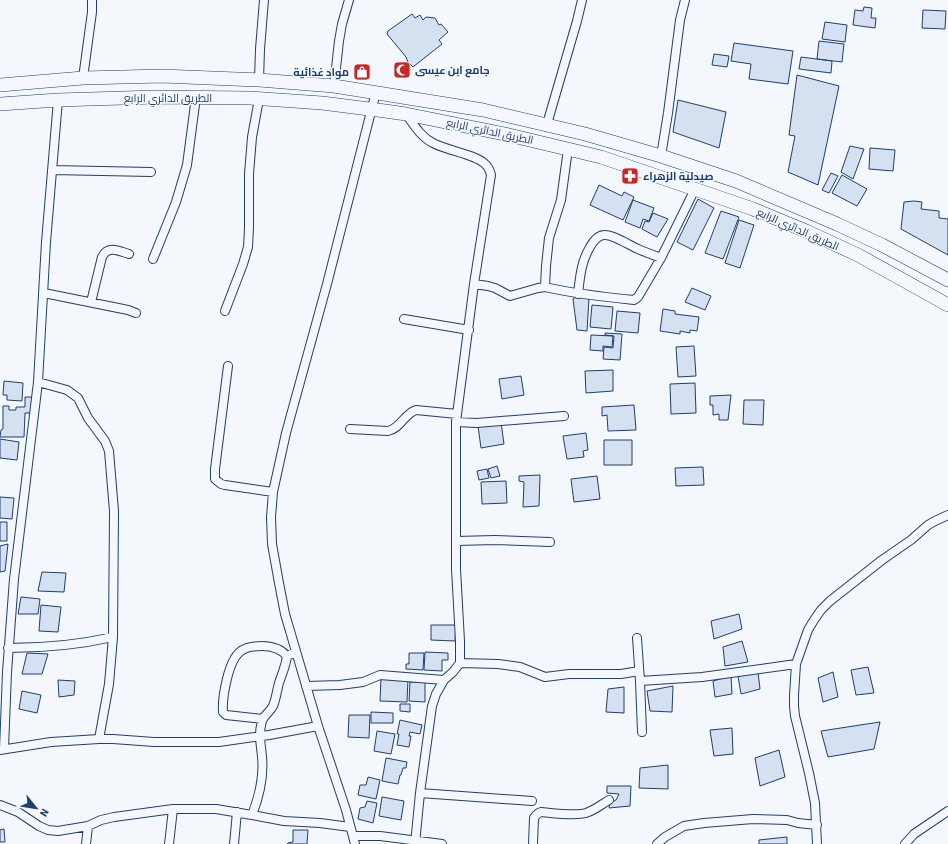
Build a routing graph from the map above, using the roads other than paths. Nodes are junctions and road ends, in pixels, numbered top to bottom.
1 (92, 0) edge
2 (264, 0) edge
3 (349, 0) edge
4 (582, 0) edge
5 (685, 0) edge
6 (83, 78) junction
7 (259, 80) junction
8 (0, 85) edge
9 (334, 86) junction
10 (376, 92) junction
11 (196, 97) junction
12 (259, 98) junction
13 (58, 100) junction
14 (0, 104) edge
15 (371, 110) junction
16 (406, 114) junction
17 (547, 124) junction
18 (568, 149) junction
19 (661, 156) junction
20 (52, 170) junction
21 (151, 172) dead end
22 (695, 189) junction
23 (129, 254) dead end
24 (661, 258) junction
25 (153, 259) dead end
26 (948, 280) edge
27 (474, 284) junction
28 (545, 287) junction
29 (44, 293) junction
30 (578, 294) junction
31 (90, 302) junction
32 (948, 304) edge
33 (225, 312) dead end
34 (136, 313) dead end
35 (404, 319) dead end
36 (468, 330) junction
37 (228, 366) dead end
38 (38, 382) junction
39 (564, 416) dead end
40 (457, 418) junction
41 (350, 429) dead end
42 (273, 492) junction
43 (948, 515) edge
44 (456, 541) junction
45 (550, 542) dead end
46 (113, 637) junction
47 (637, 638) dead end
48 (8, 648) junction
49 (296, 652) junction
50 (287, 656) junction
51 (460, 663) junction
52 (796, 664) junction
53 (639, 671) junction
54 (444, 680) junction
55 (640, 681) junction
56 (306, 686) junction
57 (263, 719) junction
58 (318, 726) junction
59 (642, 732) dead end
60 (260, 736) junction
61 (100, 739) junction
62 (2, 750) edge
63 (420, 793) junction
64 (609, 800) dead end
65 (532, 801) dead end
66 (0, 805) edge
67 (173, 809) junction
68 (948, 811) edge
69 (237, 812) junction
70 (252, 814) junction
71 (88, 826) junction
72 (350, 826) junction
73 (817, 826) junction
74 (353, 836) junction
75 (415, 842) edge
76 (86, 844) edge
77 (169, 844) edge
78 (234, 844) edge
79 (355, 844) edge
80 (442, 844) edge
81 (533, 844) edge
82 (657, 844) edge
83 (817, 844) edge
84 (905, 844) edge

1 - 6 street
2 - 7 street
3 - 9 street
4 - 17 street
5 - 19 street
6 - 7 main road, الطريق الدائري الرابع
6 - 8 main road, الطريق الدائري الرابع
7 - 9 main road, الطريق الدائري الرابع
9 - 10 main road, الطريق الدائري الرابع
10 - 15 street
10 - 17 main road, الطريق الدائري الرابع
11 - 12 main road, الطريق الدائري الرابع
11 - 13 main road, الطريق الدائري الرابع
11 - 25 street
12 - 15 main road, الطريق الدائري الرابع
12 - 33 street
13 - 14 main road, الطريق الدائري الرابع
13 - 20 street
15 - 16 main road, الطريق الدائري الرابع
15 - 42 street
16 - 18 main road, الطريق الدائري الرابع
16 - 27 street
17 - 19 main road, الطريق الدائري الرابع
18 - 22 main road, الطريق الدائري الرابع
18 - 28 street
19 - 26 main road, الطريق الدائري الرابع
20 - 21 street
20 - 29 street
22 - 24 street
22 - 32 main road, الطريق الدائري الرابع
23 - 31 street
24 - 30 street
24 - 30 street
27 - 28 street
27 - 36 street
28 - 30 street
29 - 31 street
29 - 38 street
31 - 34 street
35 - 36 street
36 - 40 street
37 - 42 street
38 - 46 street
38 - 48 street
39 - 40 street
40 - 41 street
40 - 44 street
42 - 49 street
43 - 52 street
44 - 45 street
44 - 51 street
46 - 48 street
46 - 61 street
47 - 53 street
48 - 62 street
49 - 50 street
49 - 56 street
50 - 57 street
50 - 57 street
51 - 53 street
51 - 54 street
52 - 55 street
52 - 73 street
53 - 55 street
54 - 56 street
54 - 63 street
55 - 59 street
56 - 58 street
57 - 60 street
58 - 60 street
58 - 72 street
60 - 61 street
60 - 70 street
61 - 62 street
63 - 65 street
63 - 75 street
64 - 81 street
66 - 71 street
67 - 69 street
67 - 71 street
67 - 77 street
68 - 84 street
69 - 70 street
69 - 78 street
70 - 72 street
71 - 76 street
72 - 74 street
73 - 82 street
73 - 83 street
74 - 75 street
74 - 79 street
75 - 80 street

